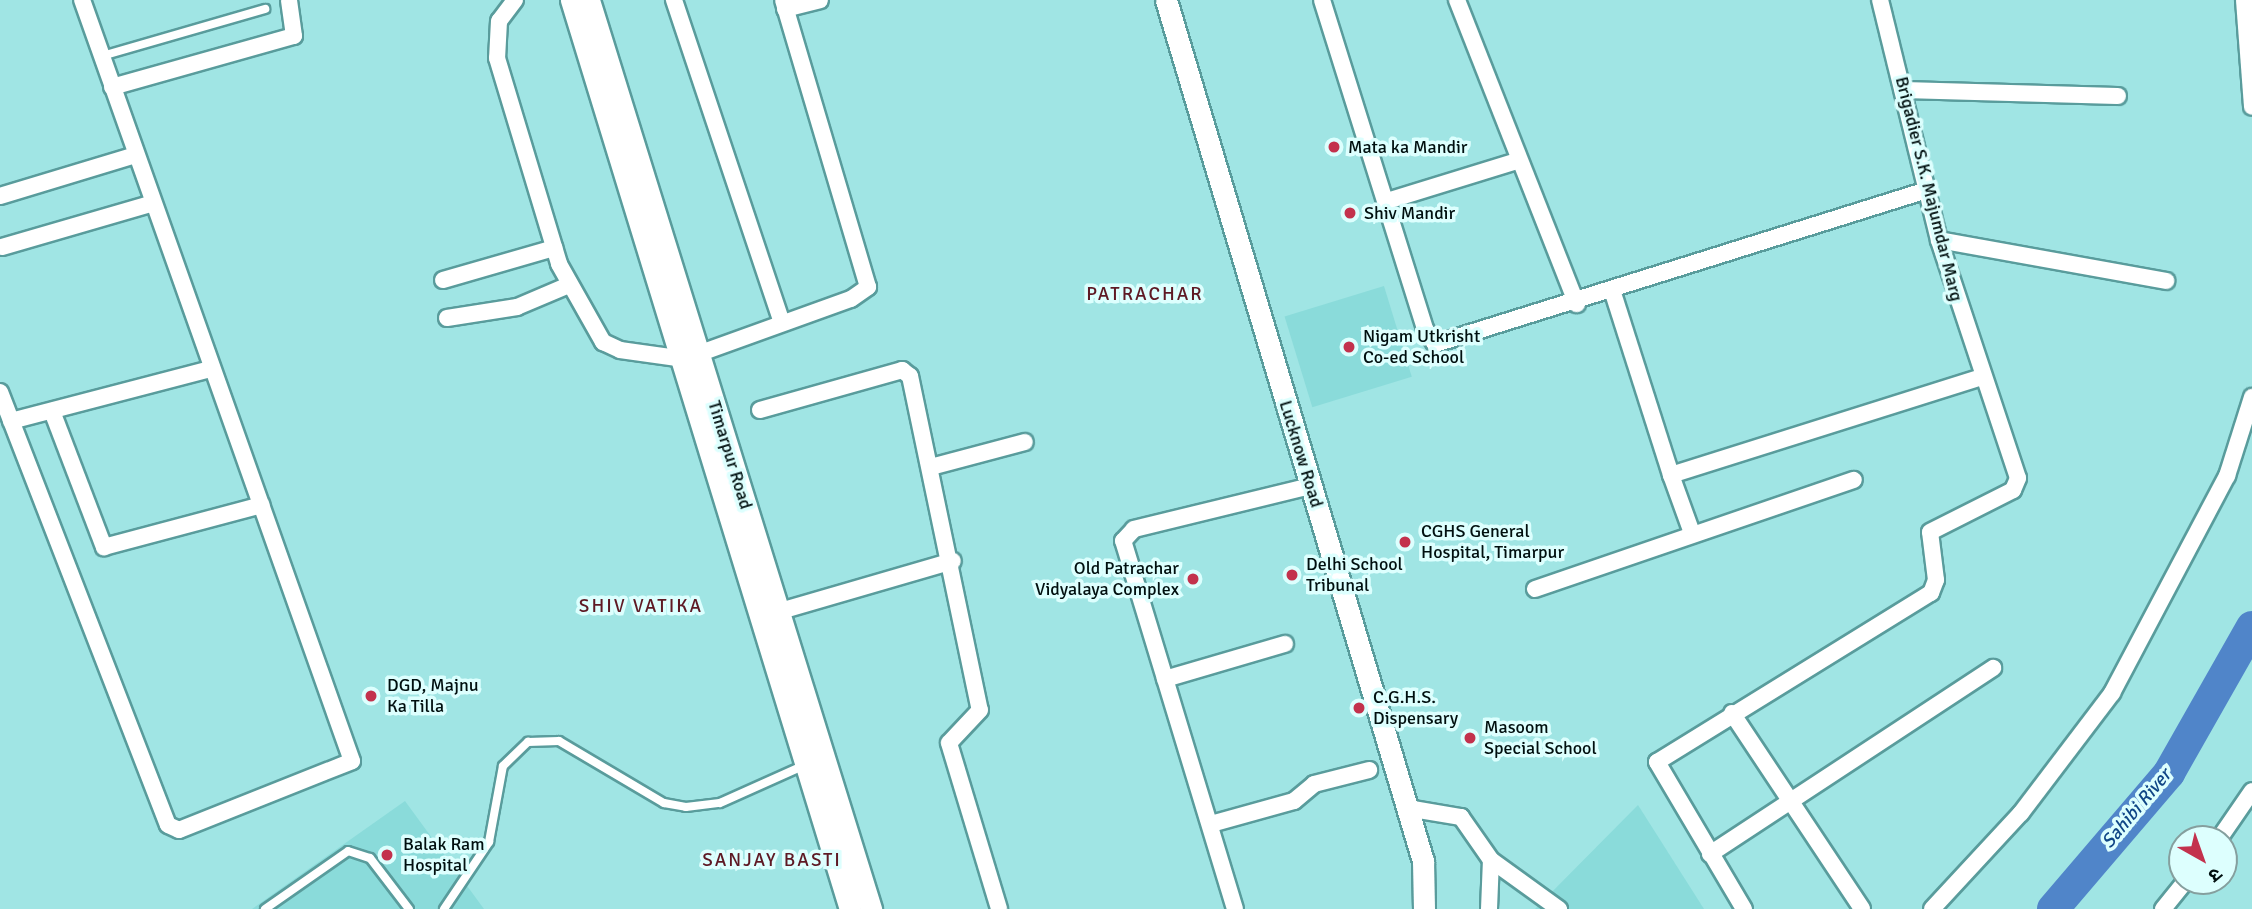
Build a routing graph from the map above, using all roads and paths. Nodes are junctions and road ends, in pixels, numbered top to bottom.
1 (82, 0) edge
2 (289, 0) edge
3 (514, 0) edge
4 (571, 0) edge
5 (589, 0) edge
6 (674, 0) edge
7 (820, 0) edge
8 (1166, 0) edge
9 (1322, 0) edge
10 (1457, 0) edge
11 (1880, 0) edge
12 (2245, 0) edge
13 (784, 5) edge
14 (265, 9) dead end
15 (102, 56) junction
16 (112, 87) junction
17 (1903, 90) junction
18 (2118, 96) dead end
19 (2252, 107) edge
20 (136, 155) junction
21 (1517, 161) junction
22 (1927, 190) junction
23 (0, 196) edge
24 (1387, 201) junction
25 (153, 203) junction
26 (1939, 240) junction
27 (2, 247) edge
28 (554, 248) junction
29 (443, 280) dead end
30 (2166, 281) dead end
31 (569, 285) junction
32 (1613, 293) junction
33 (1577, 304) junction
34 (447, 318) dead end
35 (782, 322) junction
36 (691, 356) junction
37 (211, 369) junction
38 (1981, 377) junction
39 (0, 393) edge
40 (2252, 397) edge
41 (760, 410) dead end
42 (52, 411) junction
43 (11, 421) junction
44 (1026, 442) dead end
45 (931, 467) junction
46 (1671, 475) junction
47 (1854, 480) dead end
48 (1311, 486) junction
49 (262, 505) junction
50 (1692, 533) junction
51 (953, 561) junction
52 (1535, 589) dead end
53 (777, 612) junction
54 (1285, 645) dead end
55 (1993, 668) dead end
56 (1165, 679) junction
57 (1732, 713) junction
58 (815, 763) junction
59 (1368, 770) dead end
60 (2252, 792) edge
61 (1793, 800) junction
62 (1407, 808) junction
63 (1211, 824) junction
64 (2229, 825) edge
65 (1710, 854) junction
66 (1491, 860) junction
67 (2174, 895) edge
68 (265, 909) edge
69 (409, 909) edge
70 (444, 909) edge
71 (850, 909) edge
72 (871, 909) edge
73 (999, 909) edge
74 (1235, 909) edge
75 (1424, 909) edge
76 (1489, 909) edge
77 (1559, 909) edge
78 (1744, 909) edge
79 (1862, 909) edge
80 (1932, 909) edge
81 (2163, 909) edge

1 - 15 street
2 - 16 street
3 - 28 street
4 - 36 street, Timarpur Road
5 - 36 street, Timarpur Road
6 - 35 street
7 - 13 street
8 - 48 street, Lucknow Road
9 - 24 street
10 - 21 street
11 - 17 street, Brigadier S.K. Majumdar Marg
12 - 19 street
13 - 35 street
14 - 15 lane
15 - 16 street
16 - 20 street
17 - 18 street
17 - 22 street, Brigadier S.K. Majumdar Marg
20 - 23 street
20 - 25 street
21 - 24 street
21 - 33 street
22 - 26 street, Brigadier S.K. Majumdar Marg
22 - 32 street
24 - 33 street
25 - 27 street
25 - 37 street
26 - 30 street
26 - 38 street, Brigadier S.K. Majumdar Marg
28 - 29 street
28 - 31 street
31 - 34 street
31 - 36 street
32 - 33 street
32 - 46 street
35 - 36 street
36 - 53 street, Timarpur Road
36 - 58 street, Timarpur Road
37 - 42 street
37 - 49 street
38 - 46 street
38 - 57 street, Brigadier S.K. Majumdar Marg
39 - 43 street
40 - 80 street
41 - 45 street
42 - 43 street
42 - 49 street
43 - 49 street
44 - 45 street
45 - 51 street
46 - 50 street
47 - 50 street
48 - 56 street
48 - 62 street, Lucknow Road
50 - 52 street
51 - 53 street
51 - 73 street
53 - 58 street, Timarpur Road
54 - 56 street
55 - 61 street
56 - 63 street
57 - 61 street
57 - 65 street
58 - 70 lane
58 - 71 street, Timarpur Road
58 - 72 street, Timarpur Road
59 - 63 street
60 - 64 street
61 - 65 street
61 - 79 street
62 - 66 street
62 - 75 street, Lucknow Road
63 - 74 street
65 - 78 street
66 - 76 street
66 - 77 street
67 - 81 street
68 - 69 lane

